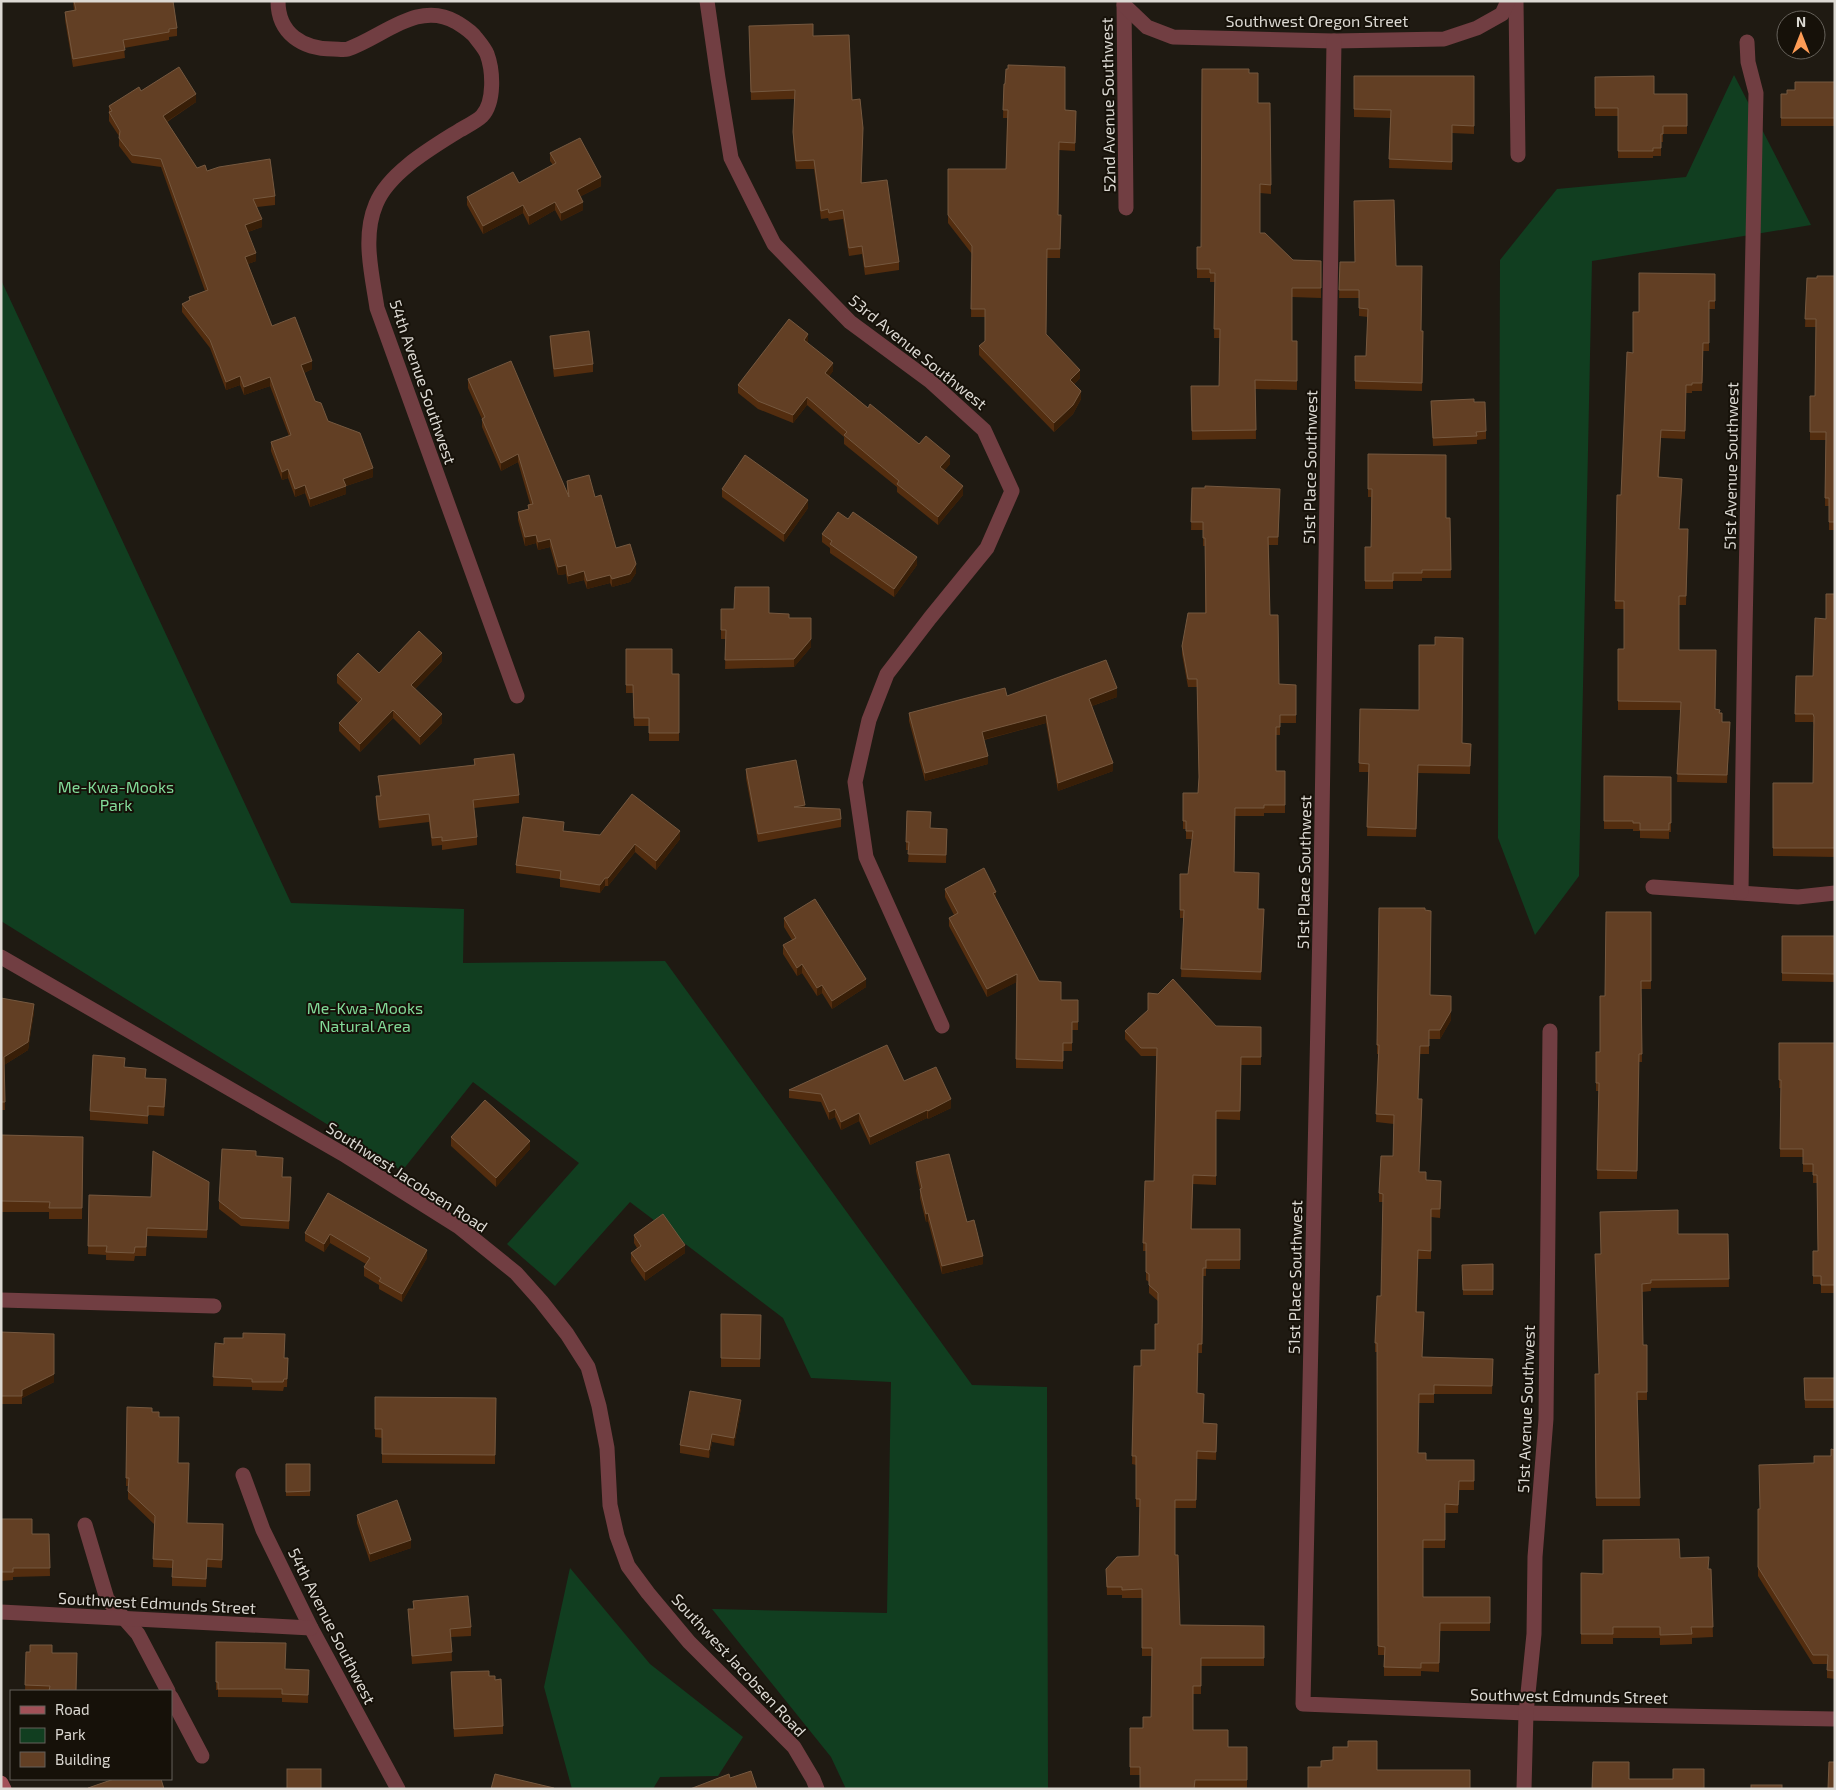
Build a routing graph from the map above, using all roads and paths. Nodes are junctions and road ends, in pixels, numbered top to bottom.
1 (278, 1) edge
2 (708, 1) edge
3 (1508, 1) edge
4 (1516, 1) edge
5 (1124, 3) edge
6 (1334, 41) junction
7 (1747, 42) dead end
8 (1518, 156) dead end
9 (1126, 208) dead end
10 (516, 696) dead end
11 (1653, 887) dead end
12 (1741, 892) junction
13 (1835, 893) edge
14 (1, 957) edge
15 (942, 1026) dead end
16 (1550, 1031) dead end
17 (1, 1300) edge
18 (214, 1306) dead end
19 (243, 1475) dead end
20 (85, 1525) dead end
21 (1, 1612) edge
22 (124, 1618) junction
23 (311, 1628) junction
24 (167, 1690) edge
25 (172, 1699) edge
26 (1303, 1704) joint
27 (1526, 1713) junction
28 (1835, 1719) edge
29 (202, 1756) dead end
30 (1, 1783) edge
31 (4, 1789) edge
32 (398, 1789) edge
33 (817, 1789) edge
34 (1524, 1789) edge

1 - 10 street, 54th Avenue Southwest
2 - 15 street, 53rd Avenue Southwest
3 - 6 street, Southwest Oregon Street
4 - 8 street
5 - 6 street, Southwest Oregon Street
5 - 9 street, 52nd Avenue Southwest
6 - 26 street, 51st Place Southwest
7 - 12 street, 51st Avenue Southwest
11 - 12 street
12 - 13 street
14 - 33 street, Southwest Jacobsen Road
16 - 27 street, 51st Avenue Southwest
17 - 18 street
19 - 23 street, 54th Avenue Southwest
20 - 22 street
21 - 22 street, Southwest Edmunds Street
22 - 23 street, Southwest Edmunds Street
22 - 24 street
23 - 32 street, 54th Avenue Southwest
25 - 29 street
26 - 27 street, Southwest Edmunds Street
27 - 28 street, Southwest Edmunds Street
27 - 34 street, 51st Avenue Southwest
30 - 31 main road

